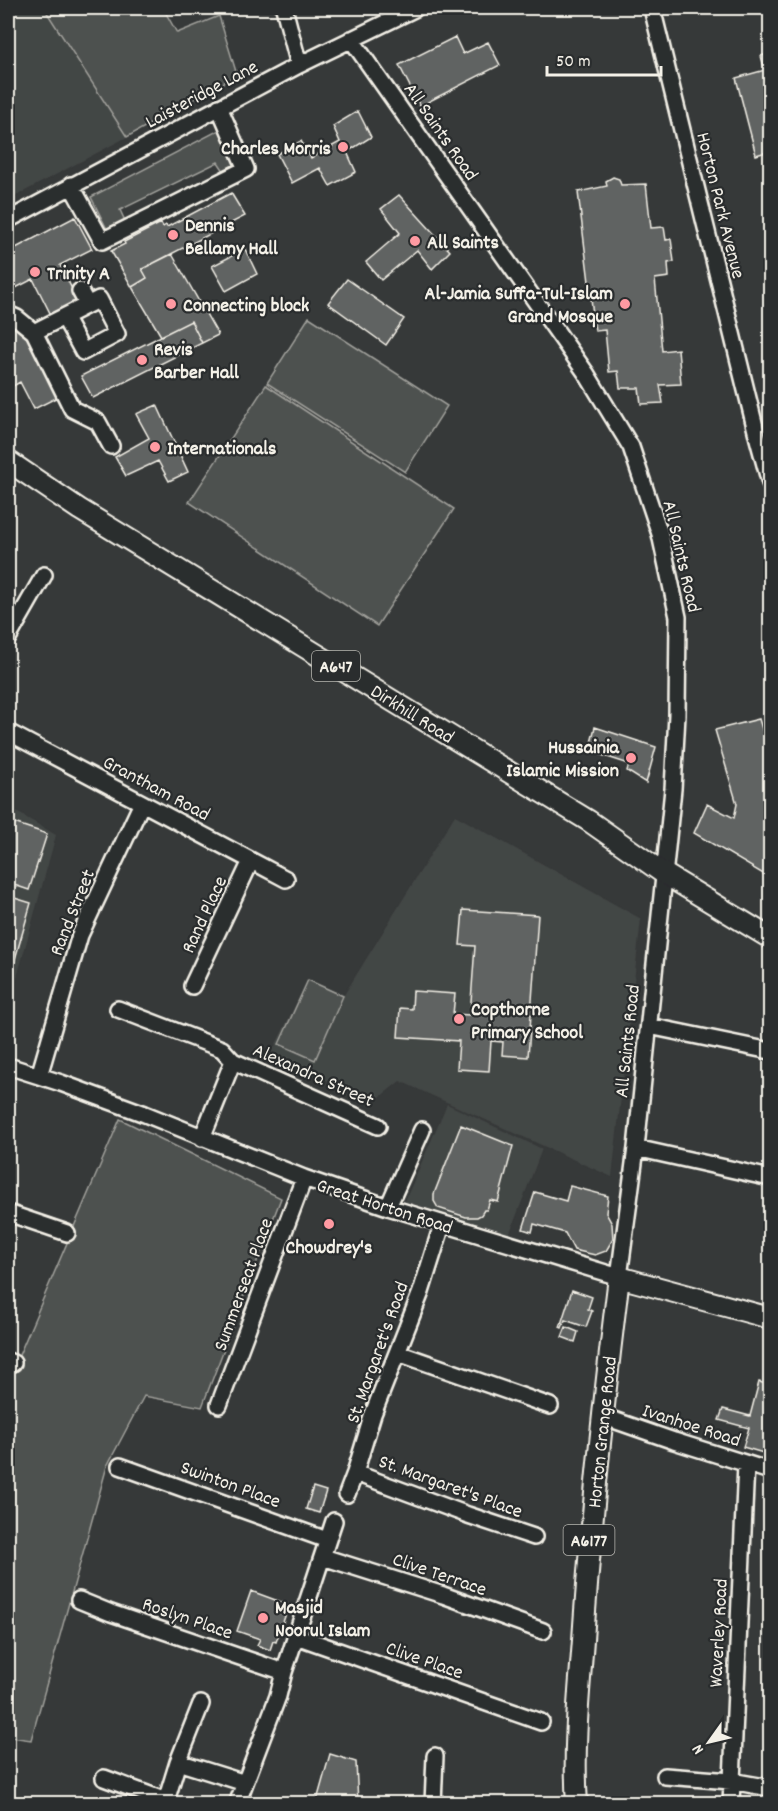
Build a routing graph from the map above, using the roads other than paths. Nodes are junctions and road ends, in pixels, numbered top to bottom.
1 (284, 8) edge
2 (416, 8) edge
3 (652, 8) edge
4 (351, 39) junction
5 (298, 65) junction
6 (219, 107) junction
7 (71, 185) junction
8 (8, 220) edge
9 (8, 315) edge
10 (64, 316) junction
11 (34, 332) junction
12 (764, 437) edge
13 (111, 446) dead end
14 (8, 461) edge
15 (771, 483) edge
16 (44, 575) dead end
17 (8, 638) edge
18 (8, 732) edge
19 (142, 803) junction
20 (251, 861) junction
21 (663, 873) junction
22 (286, 879) dead end
23 (771, 938) edge
24 (192, 986) dead end
25 (118, 1008) dead end
26 (649, 1026) junction
27 (771, 1051) edge
28 (233, 1061) junction
29 (8, 1066) edge
30 (39, 1076) junction
31 (378, 1126) dead end
32 (422, 1130) dead end
33 (202, 1137) junction
34 (636, 1148) junction
35 (304, 1178) junction
36 (771, 1178) edge
37 (388, 1208) junction
38 (8, 1213) edge
39 (442, 1225) junction
40 (67, 1233) dead end
41 (620, 1277) junction
42 (771, 1318) edge
43 (398, 1353) junction
44 (219, 1405) dead end
45 (549, 1406) dead end
46 (602, 1416) junction
47 (746, 1464) junction
48 (120, 1466) dead end
49 (771, 1471) edge
50 (355, 1473) junction
51 (347, 1494) dead end
52 (334, 1521) dead end
53 (534, 1537) dead end
54 (327, 1540) junction
55 (323, 1557) junction
56 (79, 1600) dead end
57 (543, 1631) dead end
58 (296, 1636) junction
59 (284, 1672) junction
60 (201, 1704) dead end
61 (541, 1722) dead end
62 (435, 1756) dead end
63 (178, 1762) junction
64 (665, 1776) dead end
65 (104, 1778) dead end
66 (731, 1781) junction
67 (244, 1783) junction
68 (771, 1788) edge
69 (237, 1803) edge
70 (433, 1803) edge
71 (577, 1803) edge
72 (731, 1803) edge

1 - 5 street
2 - 4 street, Laisteridge Lane
3 - 12 street, Horton Park Avenue
4 - 5 street, Laisteridge Lane
4 - 21 street, All Saints Road
5 - 6 street, Laisteridge Lane
6 - 7 street, Laisteridge Lane
6 - 7 street
7 - 8 street, Laisteridge Lane
9 - 11 street
10 - 10 street
10 - 11 street
11 - 13 street
12 - 15 street, Horton Park Avenue
14 - 21 main road, Dirkhill Road / A647
16 - 17 street
18 - 19 street, Grantham Road
19 - 20 street, Grantham Road
19 - 30 street, Rand Street
20 - 22 street, Grantham Road
20 - 24 street, Rand Place
21 - 23 main road, A647
21 - 26 street, All Saints Road
25 - 28 street, Alexandra Street
26 - 27 street
26 - 34 street, All Saints Road
28 - 31 street, Alexandra Street
28 - 33 street, Alexandra Street
29 - 30 street, Great Horton Road
30 - 33 street, Great Horton Road
32 - 37 street
33 - 35 street, Great Horton Road
34 - 36 street
34 - 41 street, All Saints Road
35 - 37 street, Great Horton Road
35 - 44 street, Summerseat Place
37 - 39 street, Great Horton Road
38 - 40 street
39 - 41 street, Great Horton Road
39 - 43 street, St. Margaret's Road
41 - 42 main road, Great Horton Road
41 - 46 main road, Horton Grange Road / A6177
43 - 45 street
43 - 50 street, St. Margaret's Road
46 - 47 street, Ivanhoe Road
46 - 71 main road, Horton Grange Road / A6177
47 - 49 street, Ivanhoe Road
47 - 66 street, Waverley Road
48 - 54 street, Swinton Place
50 - 51 street, St. Margaret's Road
50 - 53 street, St. Margaret's Place
52 - 54 street
54 - 55 street
55 - 57 street, Clive Terrace
55 - 58 street
56 - 59 street, Roslyn Place
58 - 59 street
58 - 61 street, Clive Place
59 - 67 street
60 - 63 street
62 - 70 street
63 - 65 street
63 - 67 street
64 - 66 street
66 - 68 street
66 - 72 street, Waverley Road
67 - 69 street

